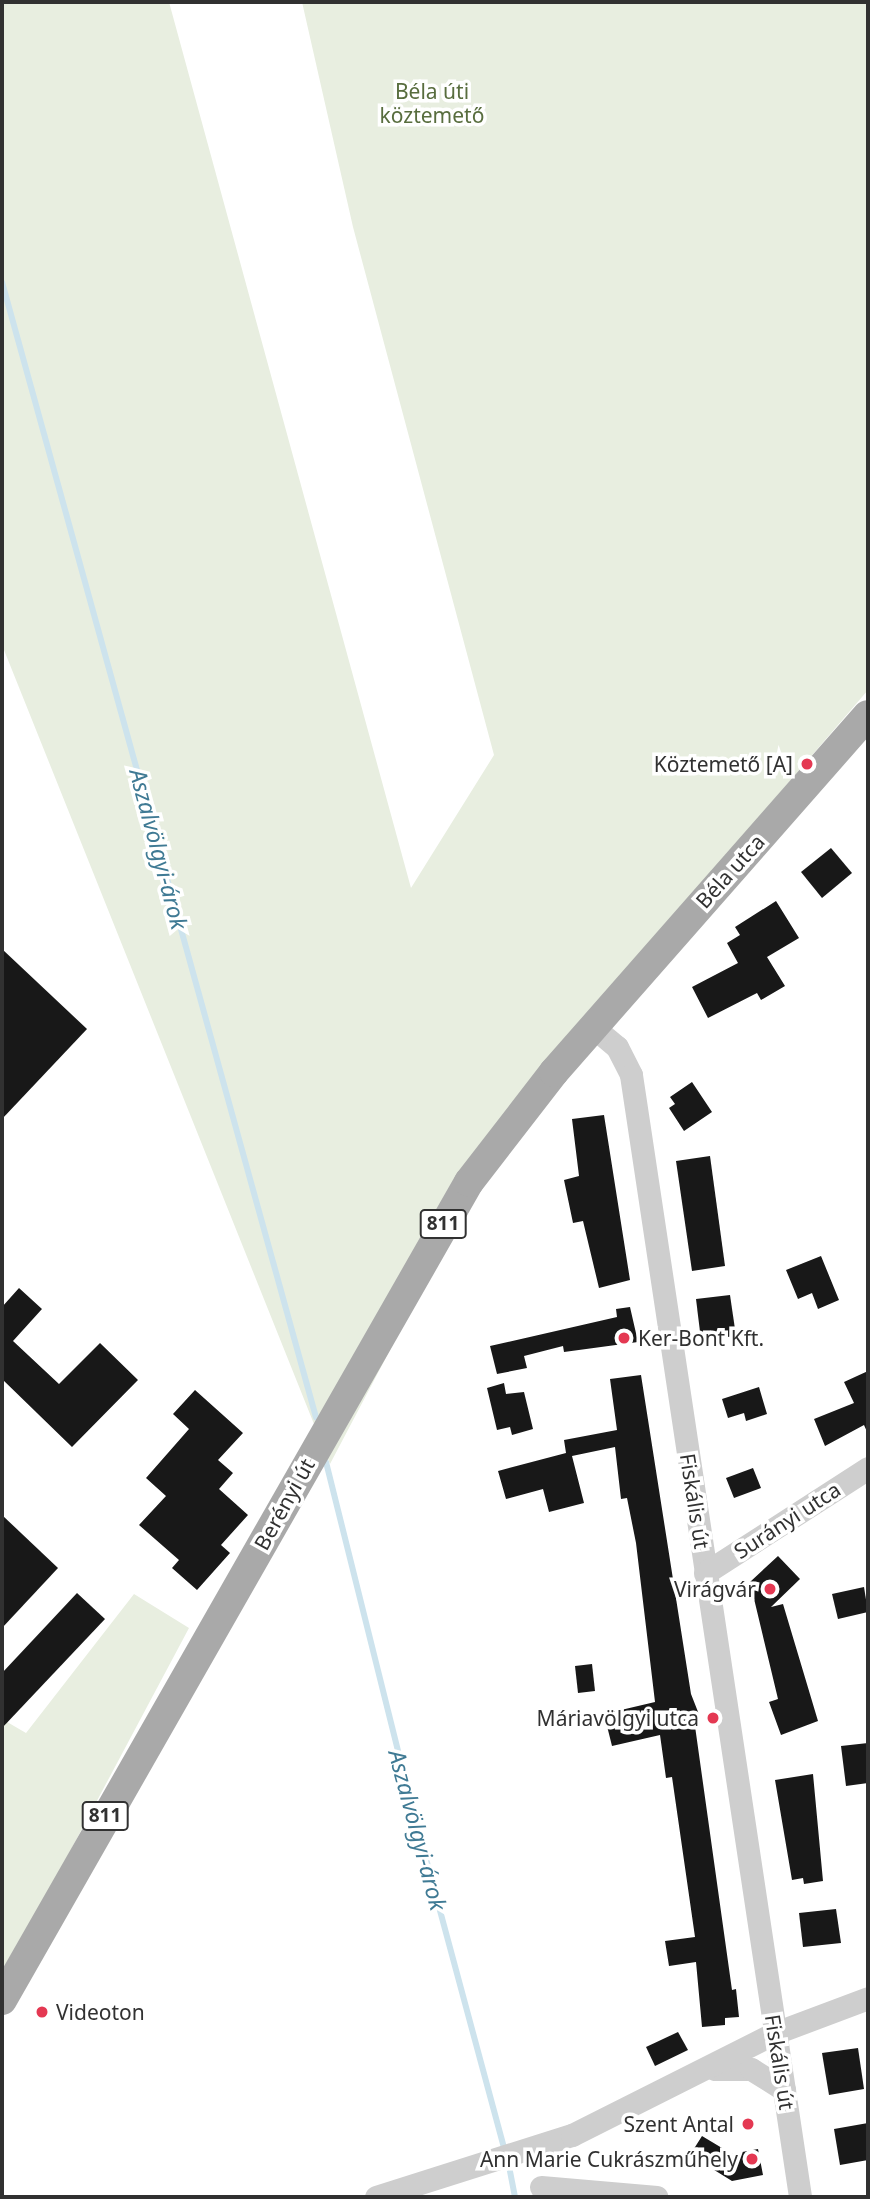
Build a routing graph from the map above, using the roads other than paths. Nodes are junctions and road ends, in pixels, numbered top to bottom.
1 (868, 715) edge
2 (593, 1027) junction
3 (868, 1468) edge
4 (705, 1573) junction
5 (868, 1998) edge
6 (2, 2000) edge
7 (775, 2033) junction
8 (704, 2070) junction
9 (784, 2090) junction
10 (541, 2187) dead end
11 (376, 2197) edge
12 (657, 2197) edge
13 (800, 2197) edge

1 - 2 main road, Béla utca / 811
2 - 4 street, Fiskális út
2 - 6 main road, Berényi út / 811
3 - 4 street, Surányi utca
4 - 7 street, Fiskális út
5 - 7 street
7 - 8 street
7 - 9 street, Fiskális út
8 - 9 street
8 - 11 street
9 - 13 street, Fiskális út
10 - 12 street

